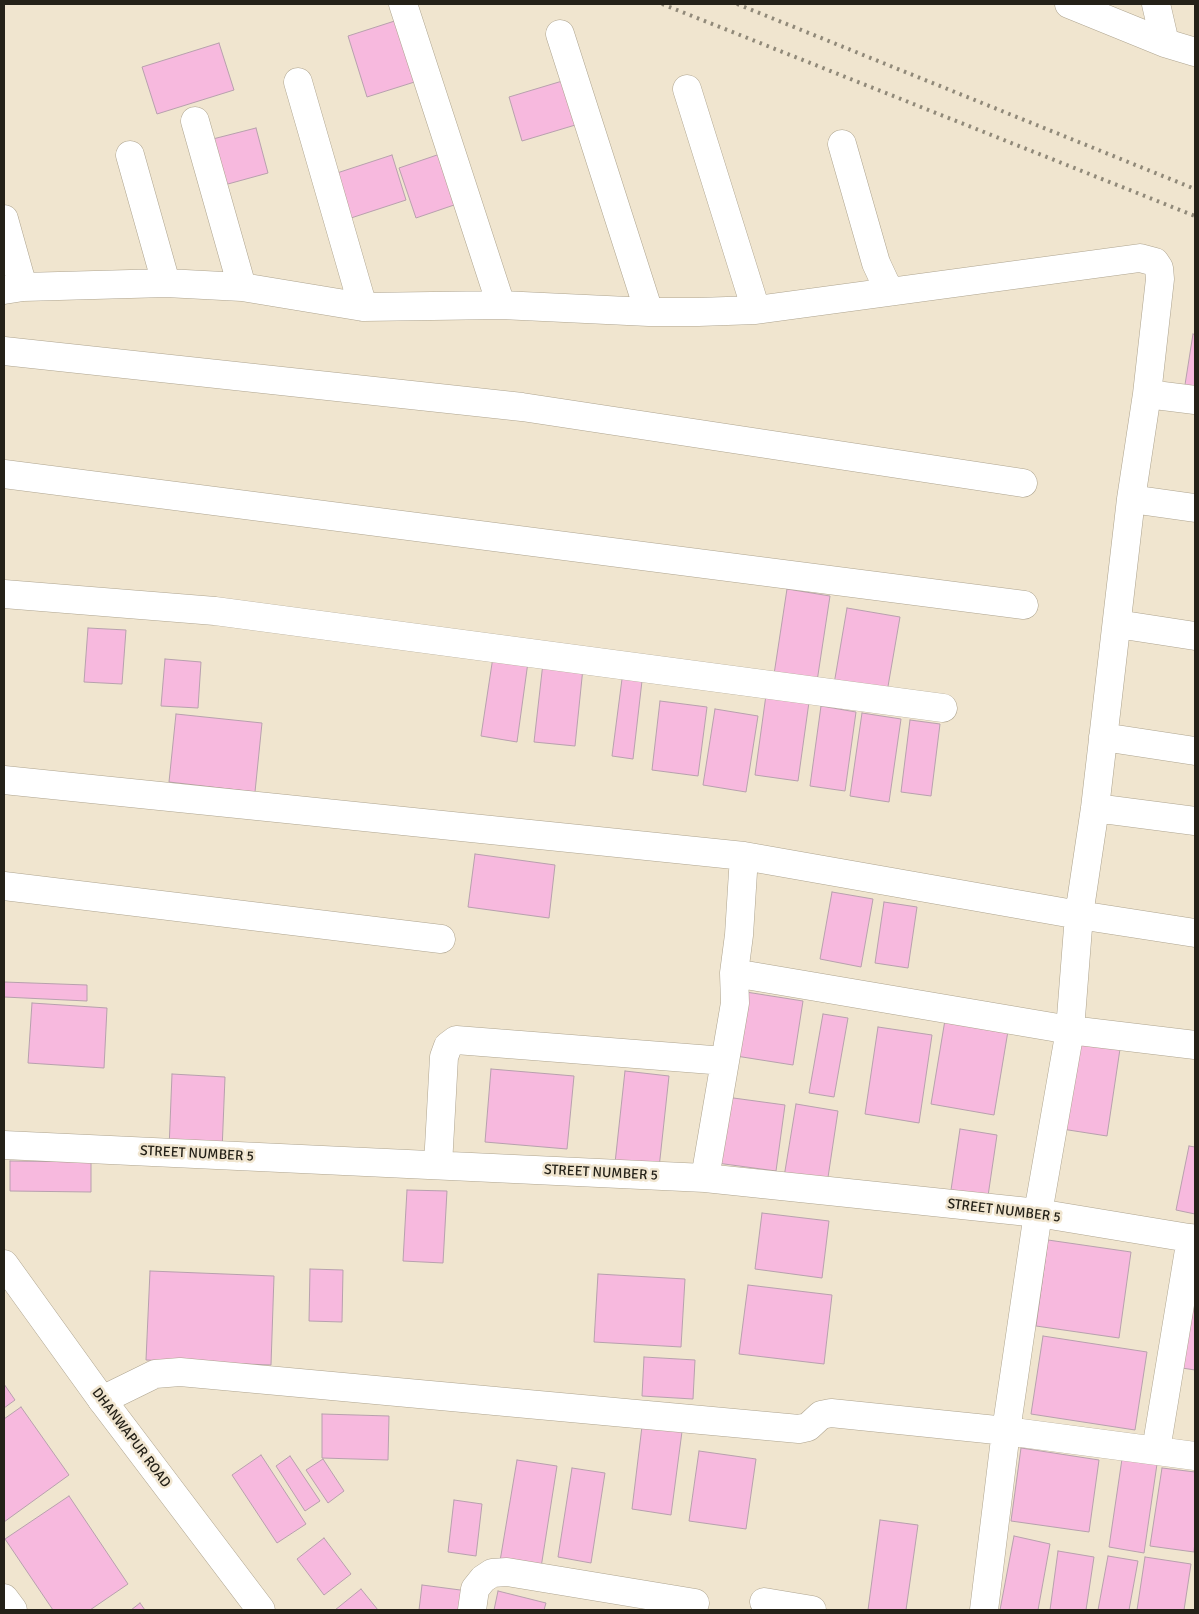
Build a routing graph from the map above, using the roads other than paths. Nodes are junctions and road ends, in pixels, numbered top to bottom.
1 (404, 4) edge
2 (1069, 4) edge
3 (1156, 4) edge
4 (560, 34) dead end
5 (1184, 45) edge
6 (298, 82) dead end
7 (687, 89) dead end
8 (196, 121) dead end
9 (842, 144) dead end
10 (130, 155) dead end
11 (4, 219) edge
12 (166, 283) junction
13 (242, 287) junction
14 (13, 288) edge
15 (890, 291) junction
16 (500, 305) junction
17 (363, 308) junction
18 (756, 310) junction
19 (649, 312) junction
20 (4, 351) edge
21 (1146, 394) junction
22 (1195, 400) edge
23 (4, 474) edge
24 (1023, 483) dead end
25 (1131, 499) junction
26 (1195, 508) edge
27 (4, 594) edge
28 (1024, 605) dead end
29 (1117, 624) junction
30 (1195, 636) edge
31 (943, 708) dead end
32 (1103, 737) junction
33 (1195, 751) edge
34 (4, 780) edge
35 (1095, 808) junction
36 (1195, 821) edge
37 (744, 856) junction
38 (4, 886) edge
39 (1079, 915) junction
40 (1195, 933) edge
41 (440, 939) dead end
42 (734, 973) junction
43 (1070, 1030) junction
44 (1195, 1045) edge
45 (725, 1061) junction
46 (4, 1145) edge
47 (438, 1165) junction
48 (705, 1178) junction
49 (1038, 1213) junction
50 (1193, 1239) edge
51 (4, 1264) edge
52 (102, 1400) junction
53 (1006, 1432) junction
54 (1156, 1450) junction
55 (1195, 1456) edge
56 (4, 1598) edge
57 (764, 1602) dead end
58 (695, 1603) dead end
59 (13, 1610) edge
60 (261, 1610) edge
61 (472, 1610) edge
62 (812, 1610) edge
63 (984, 1610) edge

1 - 16 street
2 - 5 street
3 - 5 street
4 - 19 street
6 - 17 street
7 - 18 street
8 - 13 street
9 - 15 street
10 - 12 street
11 - 14 street
12 - 13 street
12 - 14 street
13 - 17 street
15 - 18 street
15 - 21 street
16 - 17 street
16 - 19 street
18 - 19 street
20 - 24 street
21 - 22 street
21 - 25 street
23 - 28 street
25 - 26 street
25 - 29 street
27 - 31 street
29 - 30 street
29 - 32 street
32 - 33 street
32 - 35 street
34 - 37 street
35 - 36 street
35 - 39 street
37 - 39 street
37 - 42 street
38 - 41 street
39 - 40 street
39 - 43 street
42 - 43 street
42 - 45 street
43 - 44 street
43 - 49 street
45 - 47 street
45 - 48 street
46 - 47 street, STREET NUMBER 5
47 - 48 street, STREET NUMBER 5
48 - 49 street, STREET NUMBER 5
49 - 50 street, STREET NUMBER 5
49 - 53 street
50 - 54 street
51 - 52 street, DHANWAPUR ROAD
52 - 53 street
52 - 60 street, DHANWAPUR ROAD
53 - 54 street
53 - 63 street
54 - 55 street
56 - 59 street
57 - 62 street
58 - 61 street

